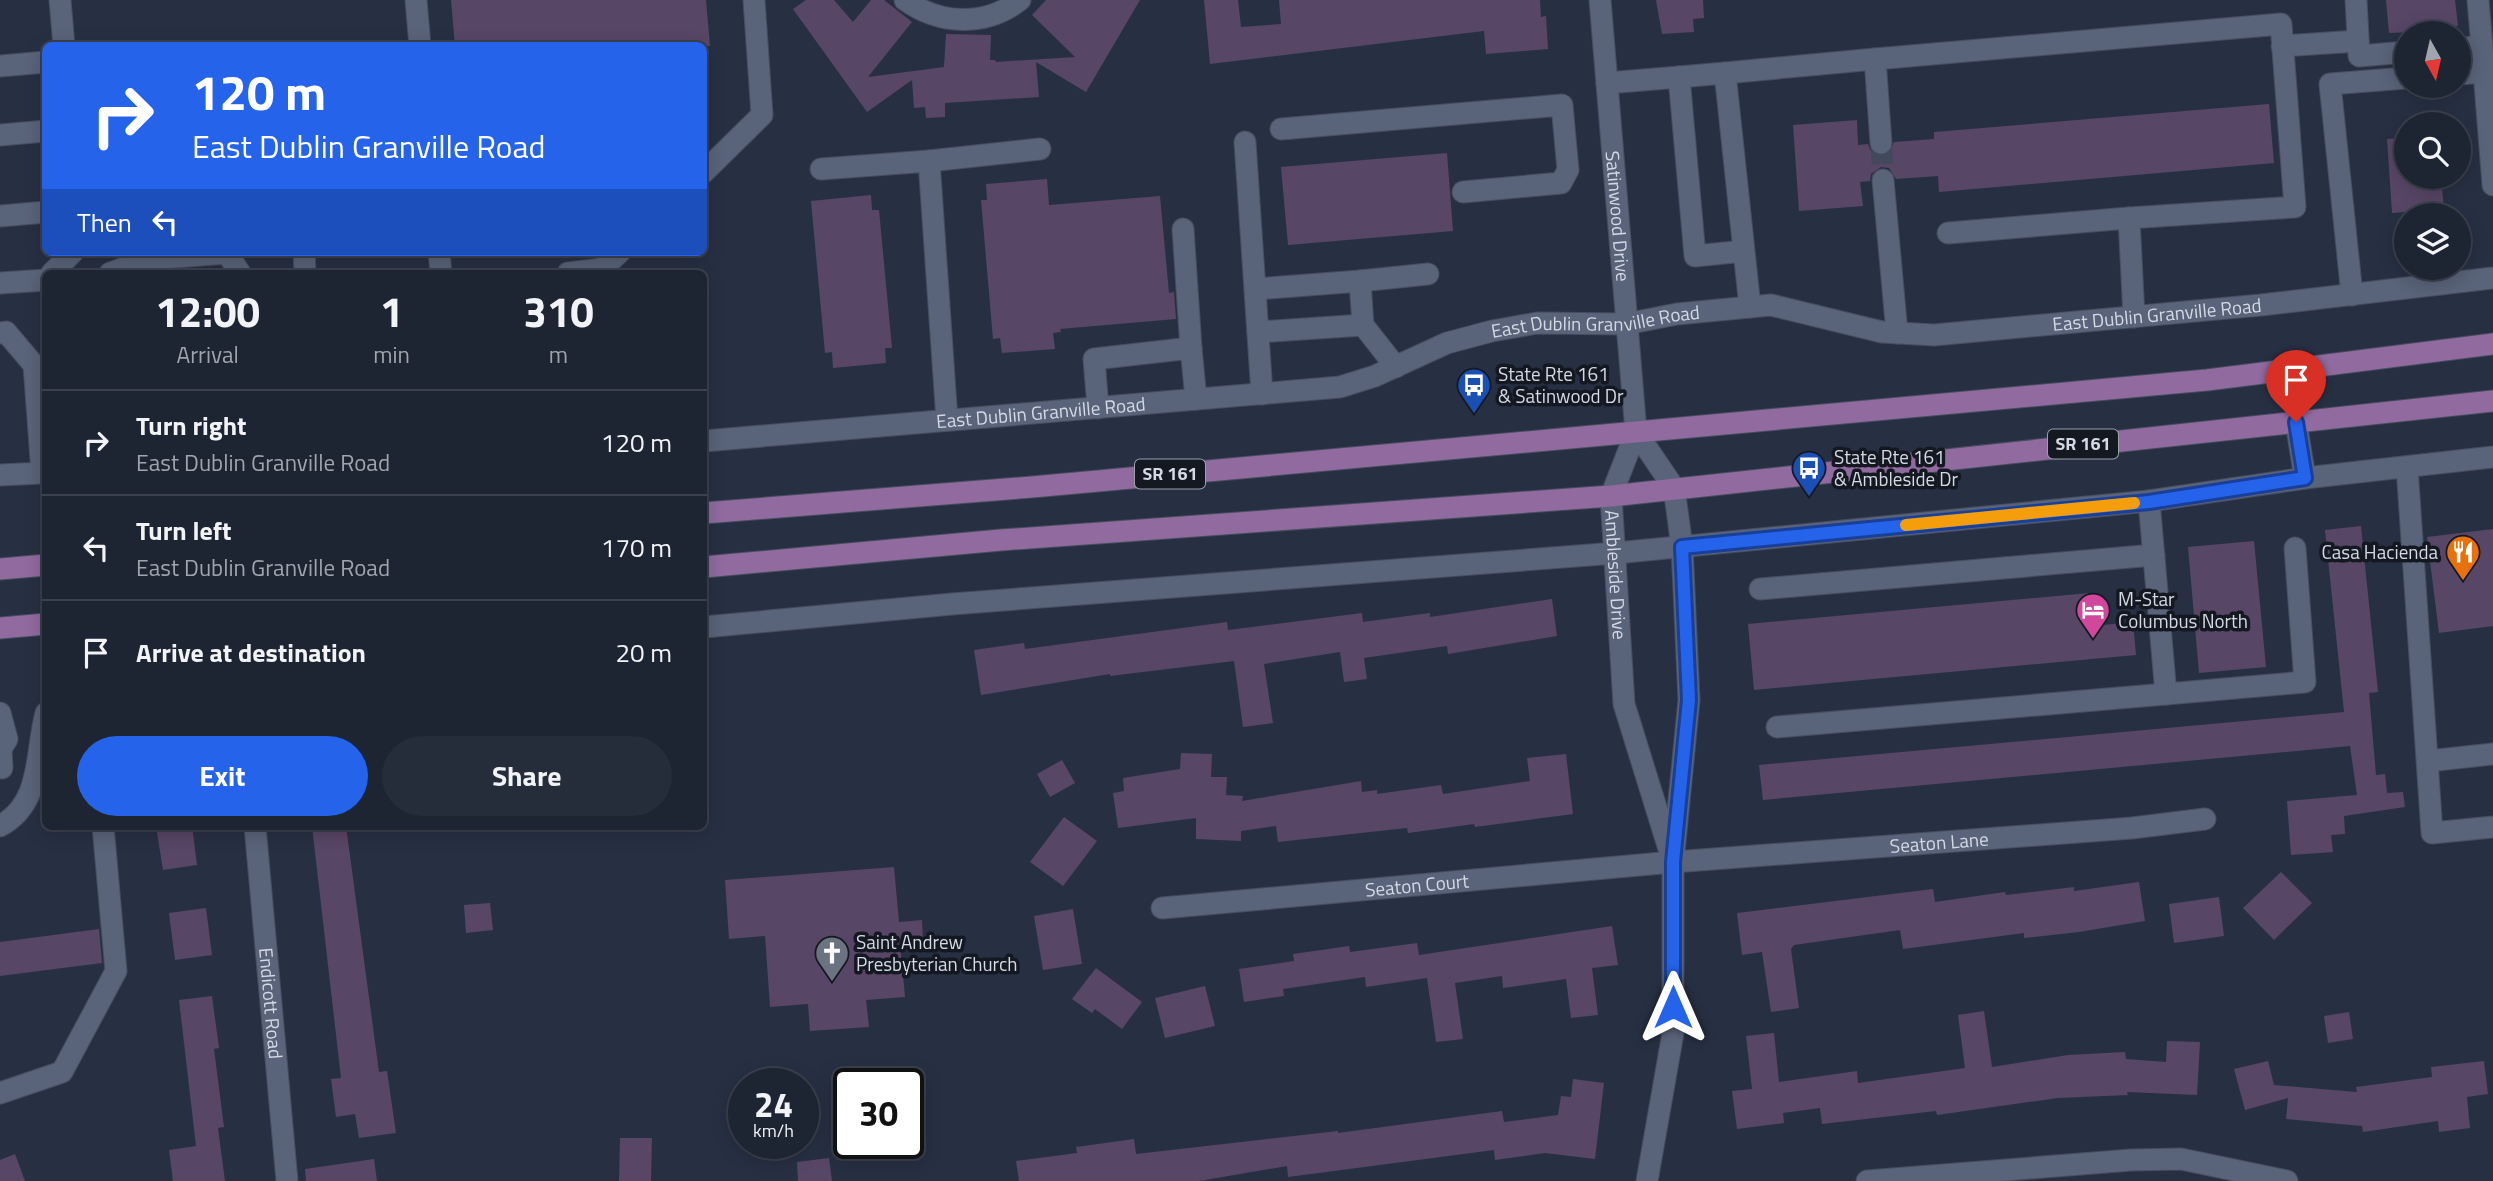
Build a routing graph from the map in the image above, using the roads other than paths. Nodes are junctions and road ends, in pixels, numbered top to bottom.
1 (60, 0) edge
2 (416, 0) edge
3 (754, 0) edge
4 (905, 0) edge
5 (1020, 0) edge
6 (1600, 0) edge
7 (2356, 0) edge
8 (2478, 0) edge
9 (2358, 41) junction
10 (64, 42) edge
11 (421, 42) edge
12 (2282, 46) junction
13 (2471, 47) edge
14 (2482, 47) junction
15 (2394, 53) edge
16 (1875, 59) junction
17 (42, 62) edge
18 (0, 65) edge
19 (2484, 72) junction
20 (1725, 73) junction
21 (2471, 73) edge
22 (1679, 77) junction
23 (2394, 79) edge
24 (1607, 83) junction
25 (1281, 129) dead end
26 (42, 131) edge
27 (0, 135) edge
28 (1245, 142) dead end
29 (1881, 143) tunnel mouth
30 (1040, 149) dead end
31 (929, 161) junction
32 (707, 169) edge
33 (821, 169) dead end
34 (1884, 180) tunnel mouth
35 (2493, 185) edge
36 (1463, 192) dead end
37 (42, 212) edge
38 (0, 216) edge
39 (2129, 218) junction
40 (1183, 229) dead end
41 (1948, 233) dead end
42 (1744, 251) junction
43 (69, 256) edge
44 (188, 256) edge
45 (616, 256) edge
46 (55, 270) edge
47 (119, 270) edge
48 (602, 270) edge
49 (1428, 274) dead end
50 (2493, 278) edge
51 (42, 280) edge
52 (1360, 281) junction
53 (0, 283) edge
54 (1255, 289) junction
55 (2352, 295) junction
56 (1750, 307) junction
57 (2134, 317) junction
58 (1626, 324) junction
59 (1363, 325) junction
60 (1258, 332) junction
61 (0, 333) edge
62 (1897, 333) junction
63 (2493, 344) edge
64 (1191, 348) junction
65 (1396, 367) junction
66 (1262, 394) junction
67 (1196, 399) junction
68 (2493, 401) edge
69 (1098, 408) junction
70 (947, 420) junction
71 (2296, 422) junction
72 (1636, 432) junction
73 (707, 442) edge
74 (2493, 457) edge
75 (2407, 467) junction
76 (0, 475) edge
77 (2305, 478) junction
78 (1674, 488) junction
79 (1611, 496) junction
80 (2149, 502) junction
81 (707, 513) edge
82 (1682, 547) junction
83 (2295, 548) dead end
84 (1616, 553) junction
85 (2154, 555) junction
86 (42, 565) edge
87 (707, 567) edge
88 (0, 569) edge
89 (1760, 589) dead end
90 (42, 624) edge
91 (707, 627) edge
92 (0, 628) edge
93 (2166, 694) junction
94 (0, 713) edge
95 (42, 727) edge
96 (1777, 727) dead end
97 (2493, 754) edge
98 (1, 758) edge
99 (2428, 761) junction
100 (41, 763) edge
101 (2205, 819) dead end
102 (0, 827) edge
103 (2493, 827) edge
104 (103, 830) edge
105 (255, 830) edge
106 (1673, 862) junction
107 (1161, 908) dead end
108 (0, 1093) edge
109 (287, 1181) edge
110 (1647, 1181) edge
111 (1867, 1181) edge
112 (2287, 1181) edge

1 - 10 street
2 - 11 street
3 - 32 street
4 - 5 street
6 - 24 street, Satinwood Drive
7 - 9 street
8 - 14 street
9 - 12 street
9 - 15 street
12 - 16 street
12 - 39 street
13 - 14 street
14 - 19 street
16 - 20 street
16 - 29 street
17 - 18 street
19 - 21 street
19 - 35 street
20 - 22 street
20 - 42 street
22 - 24 street
22 - 42 street
23 - 55 street
24 - 58 street, Satinwood Drive
25 - 36 street
26 - 27 street
28 - 54 street
30 - 31 street
31 - 33 street
31 - 70 street
34 - 62 street
37 - 38 street
39 - 41 street
39 - 57 street
40 - 64 street
42 - 56 street
43 - 46 street
44 - 47 street
45 - 48 street
49 - 52 street
50 - 55 street, East Dublin Granville Road
51 - 53 street
52 - 54 street
52 - 59 street
54 - 60 street
55 - 57 street, East Dublin Granville Road
56 - 58 street, East Dublin Granville Road
56 - 62 street, East Dublin Granville Road
57 - 62 street, East Dublin Granville Road
58 - 65 street, East Dublin Granville Road
58 - 72 street, Satinwood Drive
59 - 60 street
59 - 65 street
60 - 66 street
61 - 76 street
63 - 72 main road, SR 161
64 - 67 street
64 - 69 street
65 - 66 street, East Dublin Granville Road
66 - 67 street, East Dublin Granville Road
67 - 69 street, East Dublin Granville Road
68 - 71 main road, SR 161
69 - 70 street, East Dublin Granville Road
70 - 73 street, East Dublin Granville Road
71 - 77 street
71 - 78 main road, SR 161
72 - 78 street, Ambleside Drive
72 - 79 street, Ambleside Drive
72 - 81 main road, SR 161
74 - 75 street
75 - 77 street
75 - 99 street
77 - 80 street
78 - 79 main road, SR 161
78 - 82 street, Ambleside Drive
79 - 84 street, Ambleside Drive
79 - 87 main road, SR 161
80 - 82 street
80 - 85 street
82 - 84 street
82 - 106 street, Ambleside Drive
83 - 93 street
84 - 91 street
84 - 106 street, Ambleside Drive
85 - 89 street
85 - 93 street
86 - 88 main road
90 - 92 main road
93 - 96 street
94 - 98 street
95 - 100 street
97 - 99 street
98 - 100 street
99 - 103 street
100 - 102 street
101 - 106 street, Seaton Lane
104 - 108 street
105 - 109 street, Endicott Road
106 - 107 street, Seaton Court
106 - 110 street, Ambleside Drive
111 - 112 street

